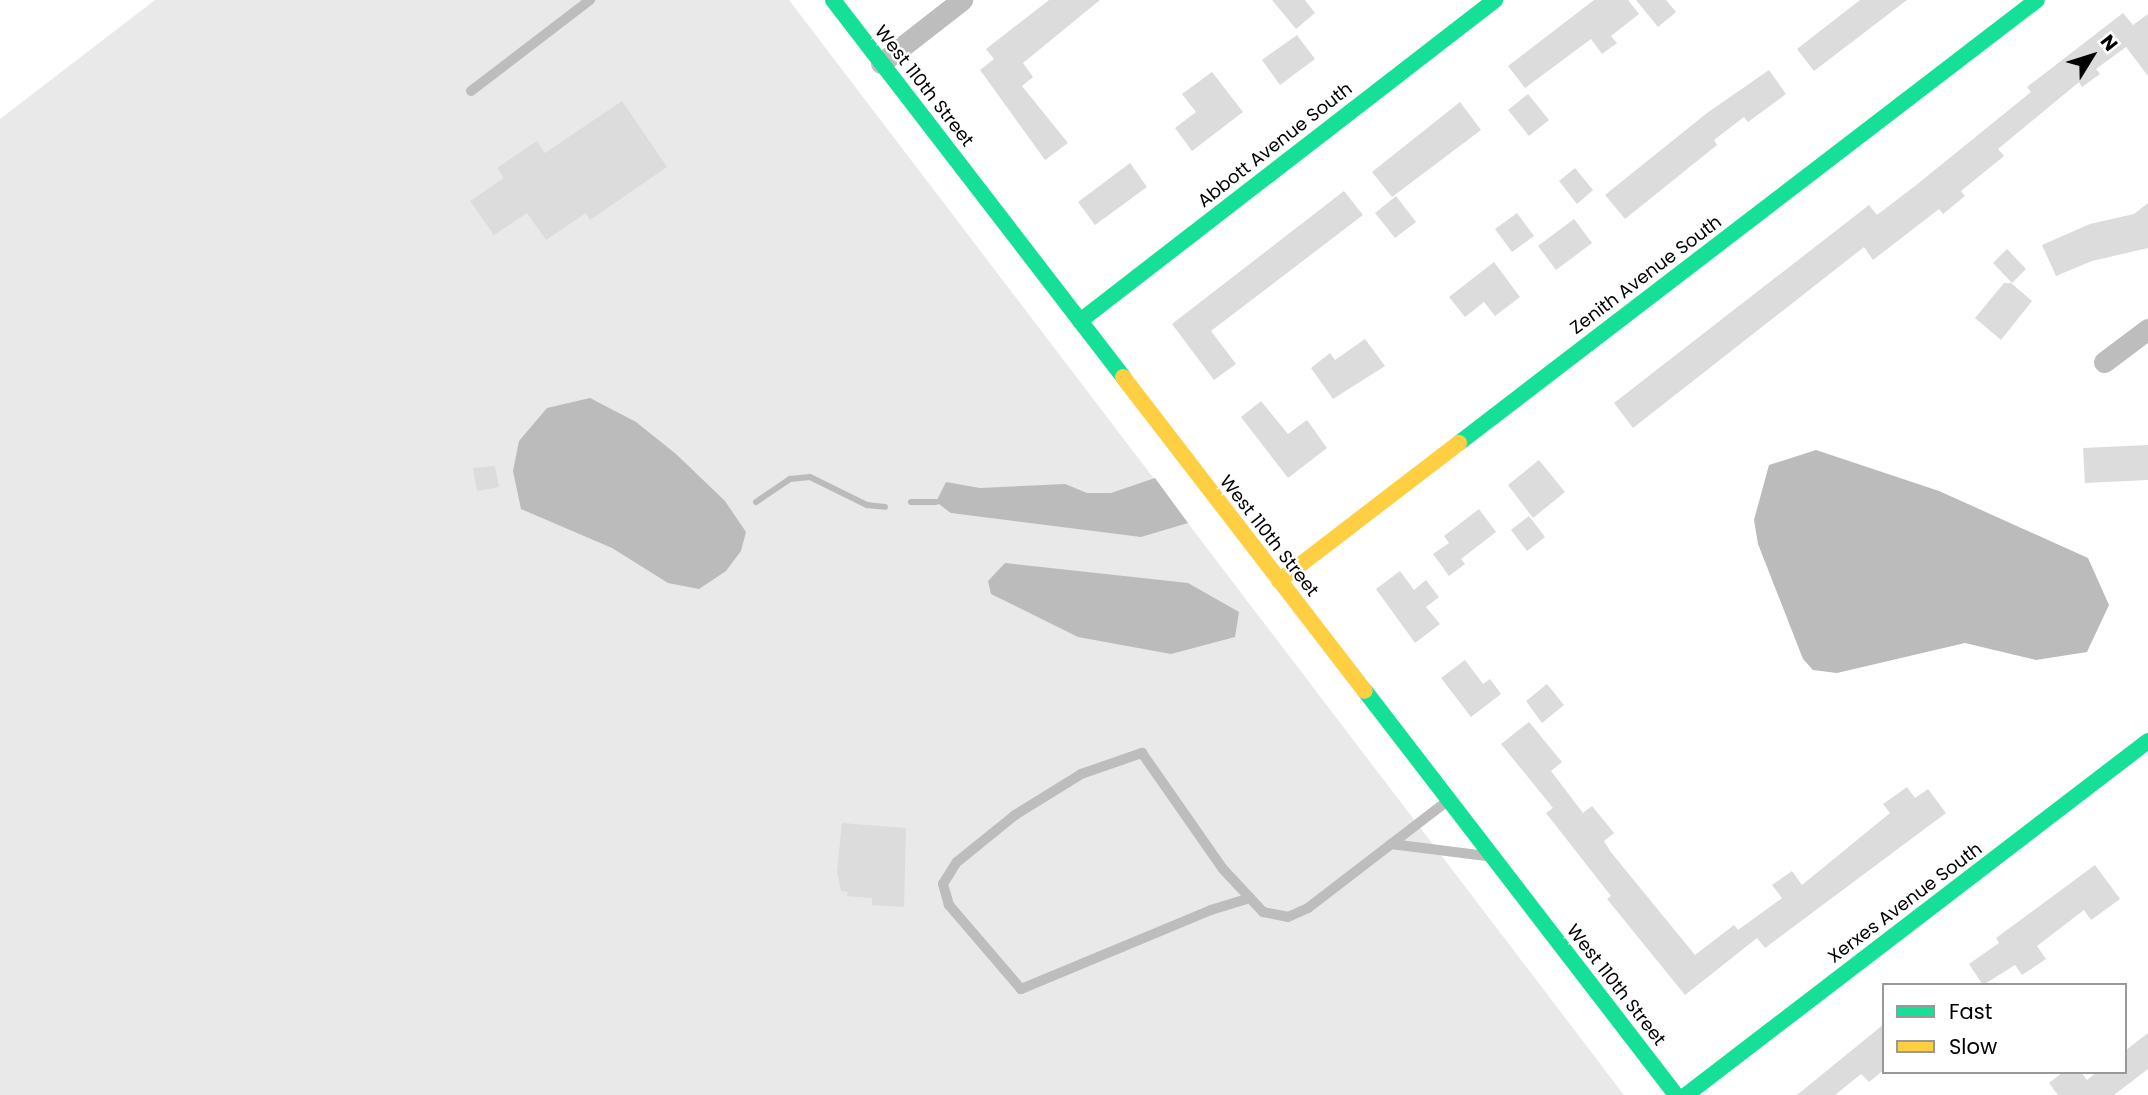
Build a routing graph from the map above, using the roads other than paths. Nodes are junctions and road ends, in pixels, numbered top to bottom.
1 (590, 0) edge
2 (833, 0) edge
3 (962, 0) edge
4 (1495, 0) edge
5 (2037, 0) edge
6 (881, 63) junction
7 (471, 91) dead end
8 (1080, 321) junction
9 (2148, 329) edge
10 (2104, 362) dead end
11 (1279, 581) junction
12 (2148, 741) edge
13 (1448, 800) junction
14 (1391, 844) junction
15 (1492, 856) junction
16 (1250, 898) junction
17 (1676, 1095) edge
18 (1686, 1095) edge

1 - 7 lane
2 - 6 street, West 110th Street
3 - 6 street
4 - 8 street, Abbott Avenue South
5 - 11 street, Zenith Avenue South
6 - 8 street, West 110th Street
8 - 11 street, West 110th Street
9 - 10 street
11 - 13 street, West 110th Street
12 - 18 street, Xerxes Avenue South
13 - 14 lane
13 - 15 street, West 110th Street
14 - 15 lane
14 - 16 lane
15 - 17 street, West 110th Street
16 - 16 lane

